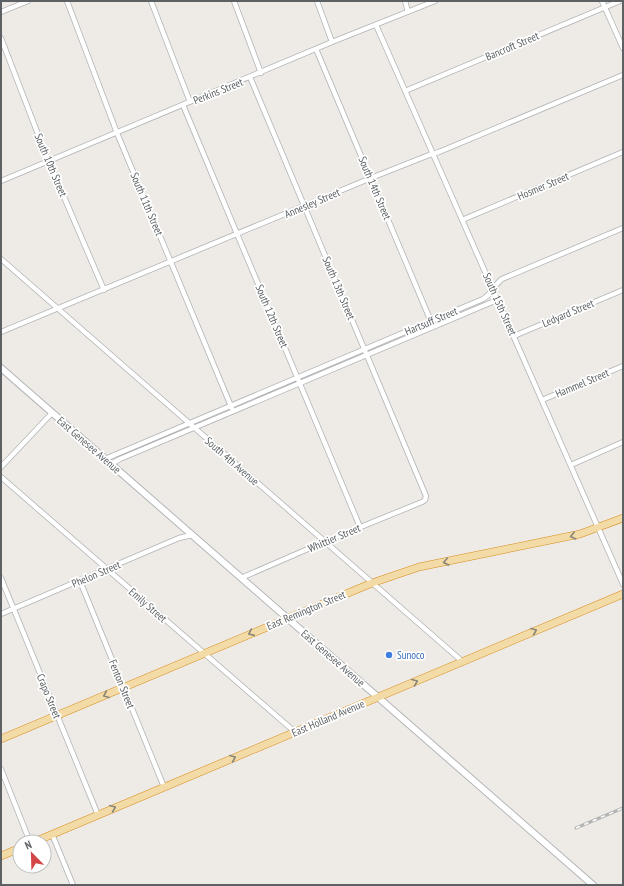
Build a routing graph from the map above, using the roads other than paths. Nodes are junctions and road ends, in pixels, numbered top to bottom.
1 (28, 1) edge
2 (67, 1) edge
3 (151, 1) edge
4 (234, 1) edge
5 (317, 1) edge
6 (404, 1) edge
7 (435, 1) edge
8 (602, 1) edge
9 (620, 1) edge
10 (605, 7) junction
11 (1, 12) edge
12 (408, 12) junction
13 (376, 25) junction
14 (1, 38) edge
15 (332, 42) junction
16 (623, 48) edge
17 (316, 49) junction
18 (261, 73) junction
19 (623, 75) edge
20 (250, 78) junction
21 (405, 91) junction
22 (190, 102) junction
23 (183, 105) junction
24 (117, 133) junction
25 (623, 152) edge
26 (433, 154) junction
27 (49, 161) junction
28 (371, 178) junction
29 (1, 181) edge
30 (304, 206) junction
31 (462, 220) junction
32 (623, 228) edge
33 (238, 234) junction
34 (1, 259) edge
35 (171, 262) junction
36 (493, 289) junction
37 (104, 290) junction
38 (623, 290) edge
39 (497, 300) junction
40 (58, 309) junction
41 (432, 324) junction
42 (1, 332) edge
43 (514, 336) junction
44 (365, 349) junction
45 (367, 354) junction
46 (623, 366) edge
47 (1, 368) edge
48 (297, 377) junction
49 (300, 383) junction
50 (542, 400) junction
51 (231, 405) junction
52 (233, 411) junction
53 (52, 413) junction
54 (189, 423) junction
55 (194, 427) junction
56 (623, 442) edge
57 (105, 459) junction
58 (111, 464) junction
59 (571, 465) junction
60 (1, 467) edge
61 (1, 477) edge
62 (426, 498) joint
63 (623, 518) edge
64 (360, 527) junction
65 (599, 528) junction
66 (192, 535) junction
67 (324, 542) junction
68 (107, 569) junction
69 (1, 578) edge
70 (241, 578) junction
71 (80, 581) junction
72 (372, 583) junction
73 (623, 584) edge
74 (623, 594) edge
75 (14, 609) junction
76 (1, 614) edge
77 (287, 617) junction
78 (204, 654) junction
79 (463, 662) junction
80 (124, 687) junction
81 (378, 696) junction
82 (57, 715) junction
83 (295, 732) junction
84 (1, 738) edge
85 (1, 769) edge
86 (164, 787) junction
87 (98, 815) junction
88 (27, 834) edge
89 (52, 834) joint
90 (12, 851) edge
91 (1, 856) edge
92 (73, 885) edge
93 (593, 885) edge

1 - 11 street
2 - 24 street, South 11th Street
3 - 22 street
4 - 18 street
5 - 15 street
6 - 12 street
7 - 12 street, Perkins Street
8 - 10 street
9 - 10 street, Bancroft Street
10 - 16 street
10 - 21 street, Bancroft Street
12 - 13 street, Perkins Street
13 - 15 street, Perkins Street
13 - 21 street, South 15th Street
14 - 27 street, South 10th Street
15 - 17 street, Perkins Street
17 - 18 street, Perkins Street
17 - 28 street, South 14th Street
18 - 20 street, Perkins Street
19 - 26 street, Annesley Street
20 - 22 street, Perkins Street
20 - 30 street, South 13th Street
21 - 26 street, South 15th Street
22 - 23 street, Perkins Street
23 - 24 street, Perkins Street
23 - 33 street, South 12th Street
24 - 27 street, Perkins Street
24 - 35 street, South 11th Street
25 - 31 street, Hosmer Street
26 - 28 street, Annesley Street
26 - 31 street, South 15th Street
27 - 29 street, Perkins Street
27 - 37 street, South 10th Street
28 - 30 street, Annesley Street
28 - 41 street, South 14th Street
30 - 33 street, Annesley Street
30 - 44 street, South 13th Street
31 - 36 street, South 15th Street
32 - 36 street, Hartsuff Street
33 - 35 street, Annesley Street
33 - 48 street, South 12th Street
34 - 40 street, South 4th Avenue
35 - 37 street, Annesley Street
35 - 51 street, South 11th Street
36 - 39 street, South 15th Street
36 - 41 street, Hartsuff Street
37 - 40 street, Annesley Street
38 - 43 street, Ledyard Street
39 - 41 street, Hartsuff Street
39 - 43 street, South 15th Street
40 - 42 street, Annesley Street
40 - 54 street, South 4th Avenue
41 - 44 street, Hartsuff Street
41 - 45 street, Hartsuff Street
43 - 50 street, South 15th Street
44 - 45 street, South 13th Street
44 - 48 street, Hartsuff Street
45 - 49 street, Hartsuff Street
45 - 62 street, South 13th Street
46 - 50 street, Hammel Street
47 - 53 main road, East Genesee Avenue
48 - 49 street, South 12th Street
48 - 51 street, Hartsuff Street
49 - 52 street, Hartsuff Street
49 - 64 street, South 12th Street
50 - 59 street, South 15th Street
51 - 52 street
51 - 54 street, Hartsuff Street
52 - 55 street, Hartsuff Street
53 - 57 main road, East Genesee Avenue
53 - 60 street
54 - 55 street, South 4th Avenue
54 - 57 street, Hartsuff Street
55 - 58 street, Hartsuff Street
55 - 67 street, South 4th Avenue
56 - 59 street
57 - 58 main road, East Genesee Avenue
58 - 66 main road, East Genesee Avenue
59 - 65 street, South 15th Street
61 - 68 street, Emily Street
62 - 64 street, Whittier Street
63 - 65 highway, East Remington Street
64 - 67 street, Whittier Street
65 -> 72 highway, East Remington Street
65 - 73 street, South 15th Street
66 - 68 street, Phelon Street
66 - 70 main road, East Genesee Avenue
67 - 70 street, Whittier Street
67 - 72 street, South 4th Avenue
68 - 71 street, Phelon Street
68 - 78 street, Emily Street
69 - 75 street, Crapo Street
70 - 77 main road, East Genesee Avenue
71 - 75 street, Phelon Street
71 - 80 street, Fenton Street
72 - 77 highway, East Remington Street
72 - 79 street, South 4th Avenue
79 -> 74 highway, East Holland Avenue
75 - 76 street, Phelon Street
75 - 82 street, Crapo Street
77 -> 78 highway, East Remington Street
77 - 81 main road, East Genesee Avenue
78 - 80 highway, East Remington Street
78 - 83 street, Emily Street
81 -> 79 highway, East Holland Avenue
80 -> 82 highway, East Remington Street
80 - 86 street, Fenton Street
81 - 83 highway, East Holland Avenue
81 - 93 main road, East Genesee Avenue
82 - 84 highway, East Remington Street
82 - 87 street, Crapo Street
86 -> 83 highway, East Holland Avenue
85 - 88 street
87 -> 86 highway, East Holland Avenue
87 - 89 highway, East Holland Avenue
89 - 92 street
90 - 91 highway

